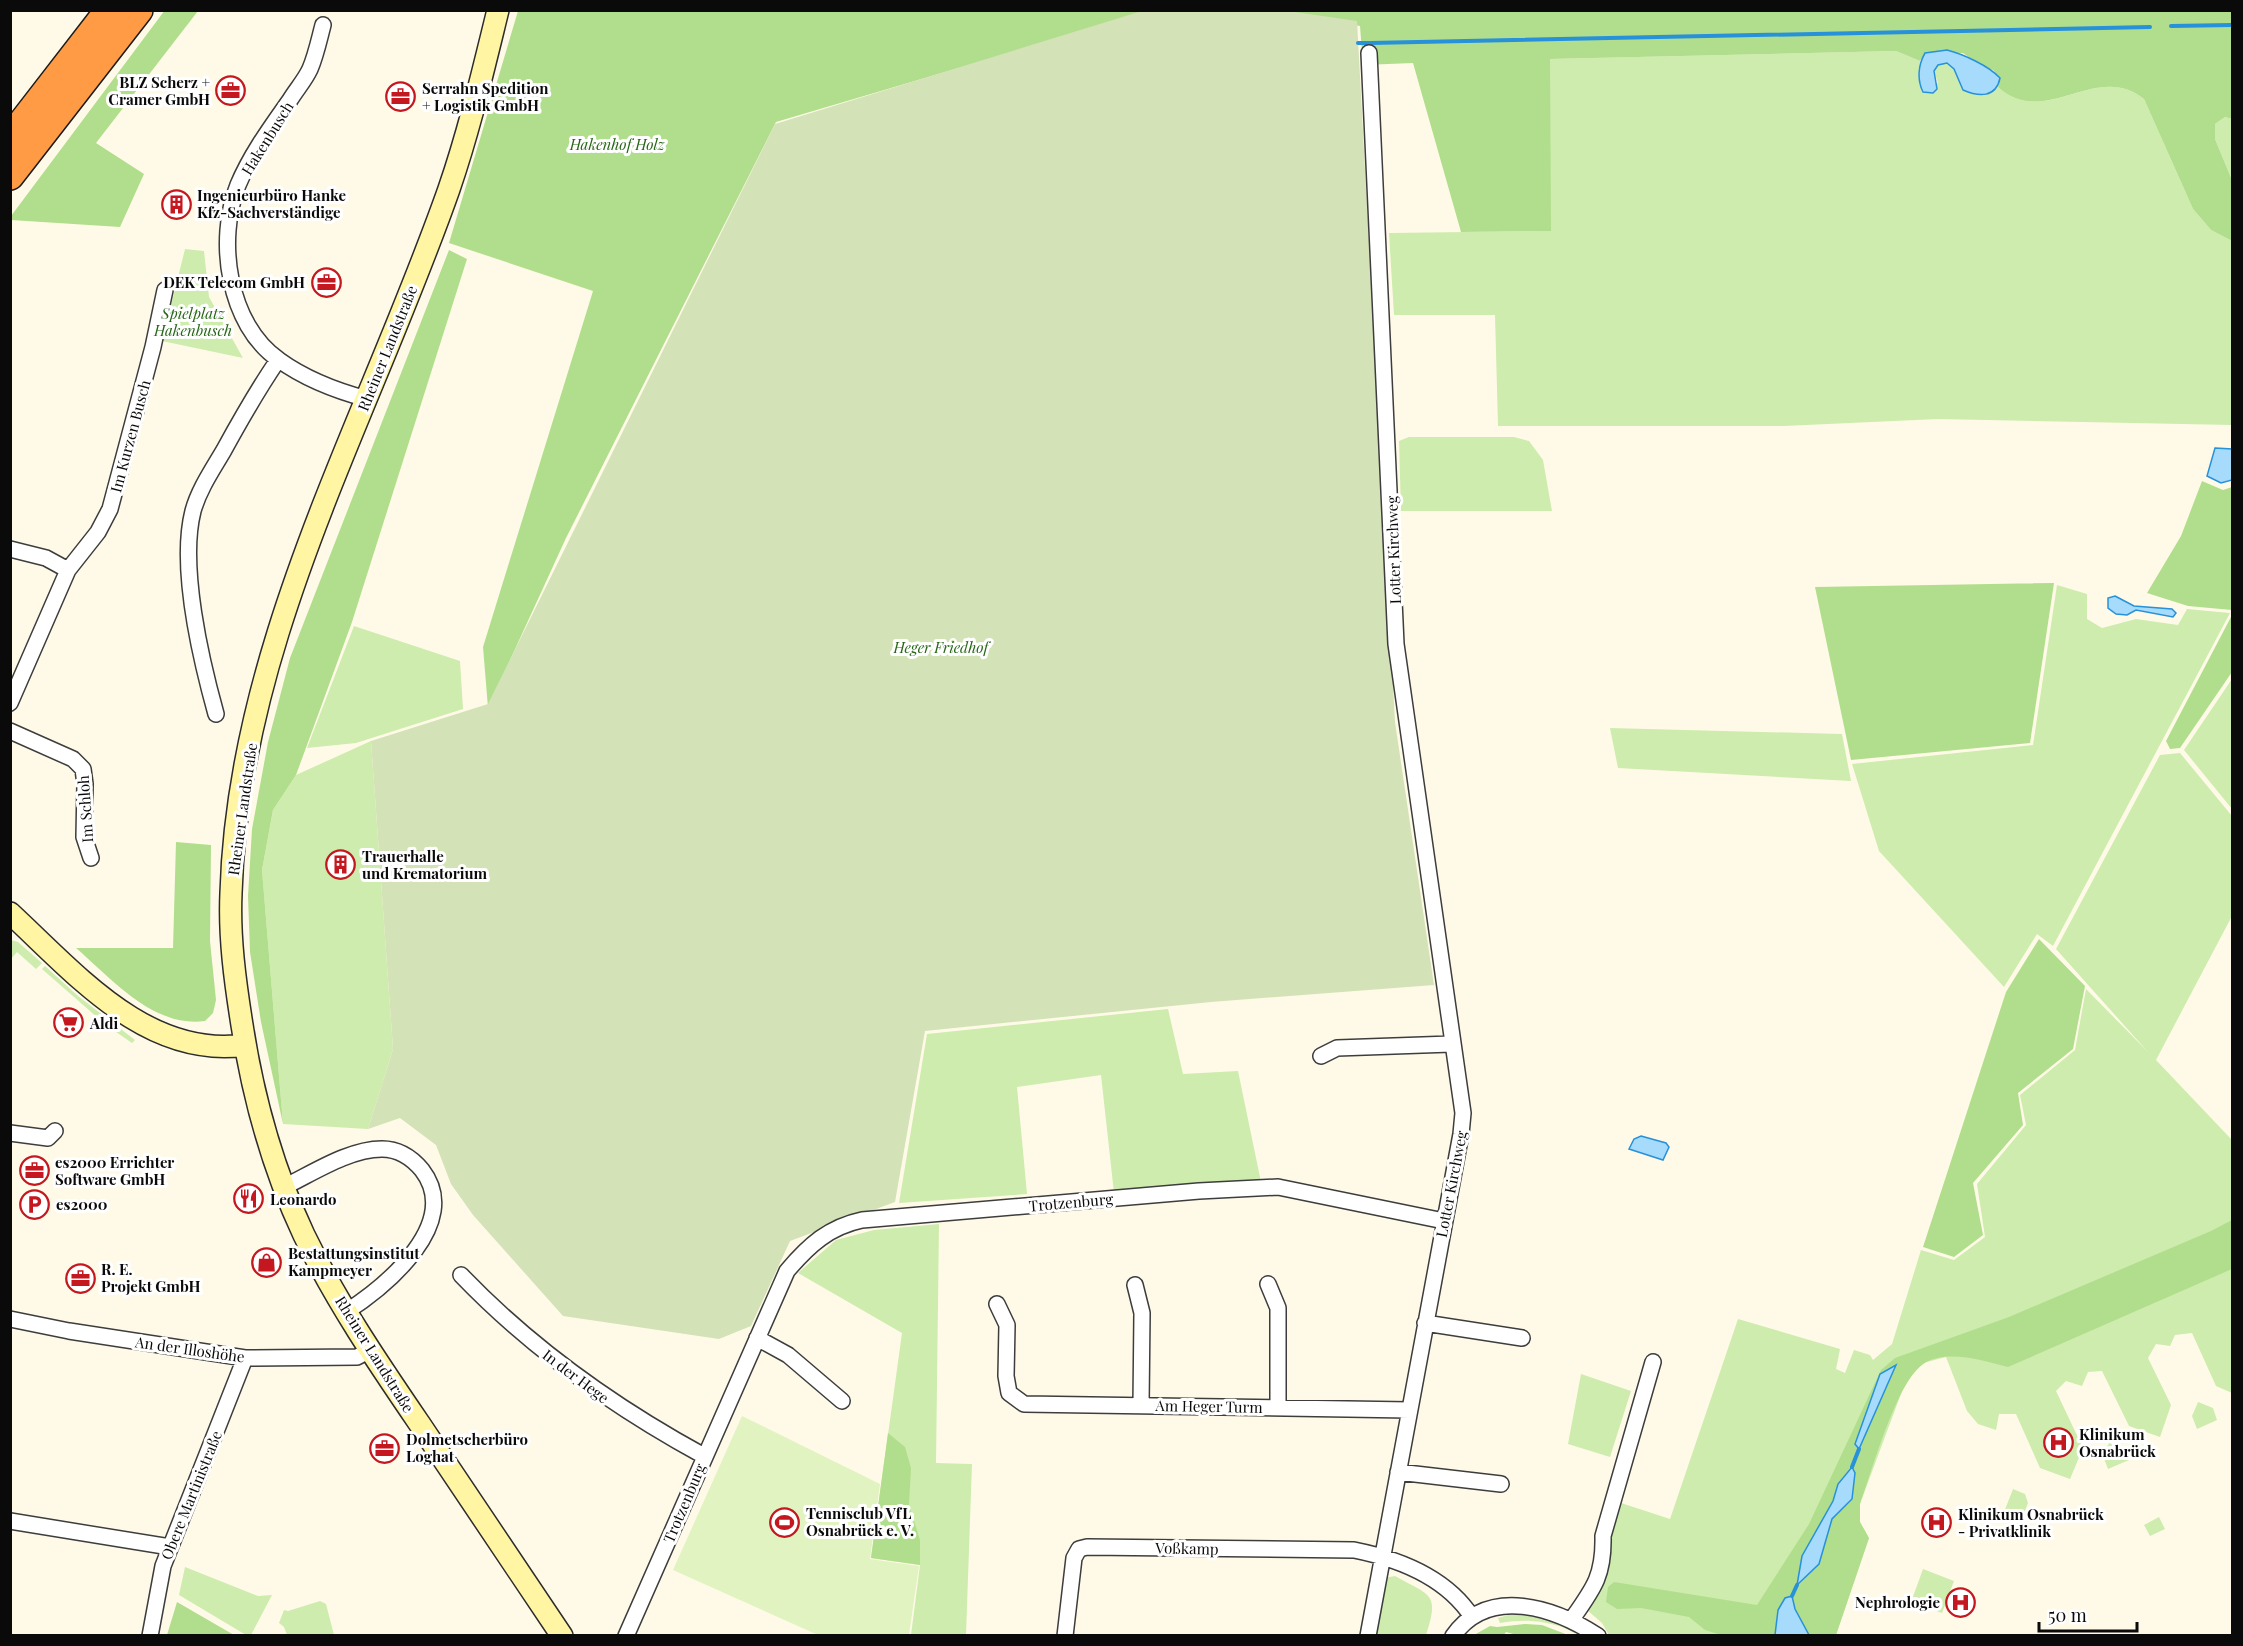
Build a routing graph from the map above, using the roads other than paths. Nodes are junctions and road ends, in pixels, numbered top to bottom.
1 (109, 10) edge
2 (139, 10) edge
3 (498, 10) edge
4 (323, 25) dead end
5 (1369, 53) dead end
6 (10, 138) edge
7 (10, 176) edge
8 (165, 290) dead end
9 (278, 360) junction
10 (367, 399) junction
11 (10, 549) edge
12 (68, 570) junction
13 (10, 703) edge
14 (216, 714) dead end
15 (10, 731) edge
16 (91, 858) dead end
17 (11, 913) edge
18 (1451, 1044) junction
19 (245, 1045) junction
20 (1321, 1056) dead end
21 (55, 1131) dead end
22 (10, 1133) edge
23 (284, 1187) junction
24 (1444, 1221) junction
25 (461, 1275) dead end
26 (1268, 1284) dead end
27 (1135, 1285) dead end
28 (997, 1304) dead end
29 (346, 1312) junction
30 (10, 1319) edge
31 (1425, 1323) junction
32 (757, 1338) junction
33 (1522, 1338) dead end
34 (370, 1350) junction
35 (245, 1358) junction
36 (1653, 1362) dead end
37 (842, 1401) dead end
38 (1141, 1405) junction
39 (1278, 1407) junction
40 (1409, 1410) junction
41 (704, 1456) junction
42 (1398, 1472) junction
43 (1501, 1484) dead end
44 (10, 1521) edge
45 (170, 1547) junction
46 (1382, 1556) junction
47 (1472, 1617) junction
48 (1572, 1619) junction
49 (150, 1635) edge
50 (562, 1635) edge
51 (626, 1635) edge
52 (1065, 1635) edge
53 (1368, 1635) edge
54 (1453, 1635) edge
55 (1598, 1635) edge

1 - 6 highway
2 - 7 highway
3 - 10 street, Rheiner Landstraße
4 - 9 street, Hakenbusch
5 - 18 street, Lotter Kirchweg
8 - 12 street, Im Kurzen Busch
9 - 10 street, Hakenbusch
9 - 14 street
10 - 19 street, Rheiner Landstraße
11 - 12 street
12 - 13 street
15 - 16 street, Im Schloh
17 - 19 street
18 - 20 street
18 - 24 street, Lotter Kirchweg
19 - 23 street, Rheiner Landstraße
21 - 22 street
23 - 29 street, Rheiner Landstraße
23 - 29 street
24 - 31 street, Lotter Kirchweg
24 - 32 street, Trotzenburg
25 - 41 street, In der Hege
26 - 39 street, Am Heger Turm
27 - 38 street, Am Heger Turm
28 - 38 street, Am Heger Turm
29 - 34 street, Rheiner Landstraße
30 - 35 street, An der Illoshöhe
31 - 33 street
31 - 40 street, Lotter Kirchweg
32 - 37 street
32 - 41 street, Trotzenburg
34 - 35 street, An der Illoshöhe
34 - 50 street, Rheiner Landstraße
35 - 45 street, Obere Martinistraße
36 - 48 street
38 - 39 street, Am Heger Turm
39 - 40 street, Am Heger Turm
40 - 42 street, Lotter Kirchweg
41 - 51 street, Trotzenburg
42 - 43 street
42 - 46 street, Lotter Kirchweg
44 - 45 street
45 - 49 street, Obere Martinistraße
46 - 47 street
46 - 52 street, Voßkamp
46 - 53 street, Lotter Kirchweg
47 - 48 street
47 - 54 street
48 - 55 street

